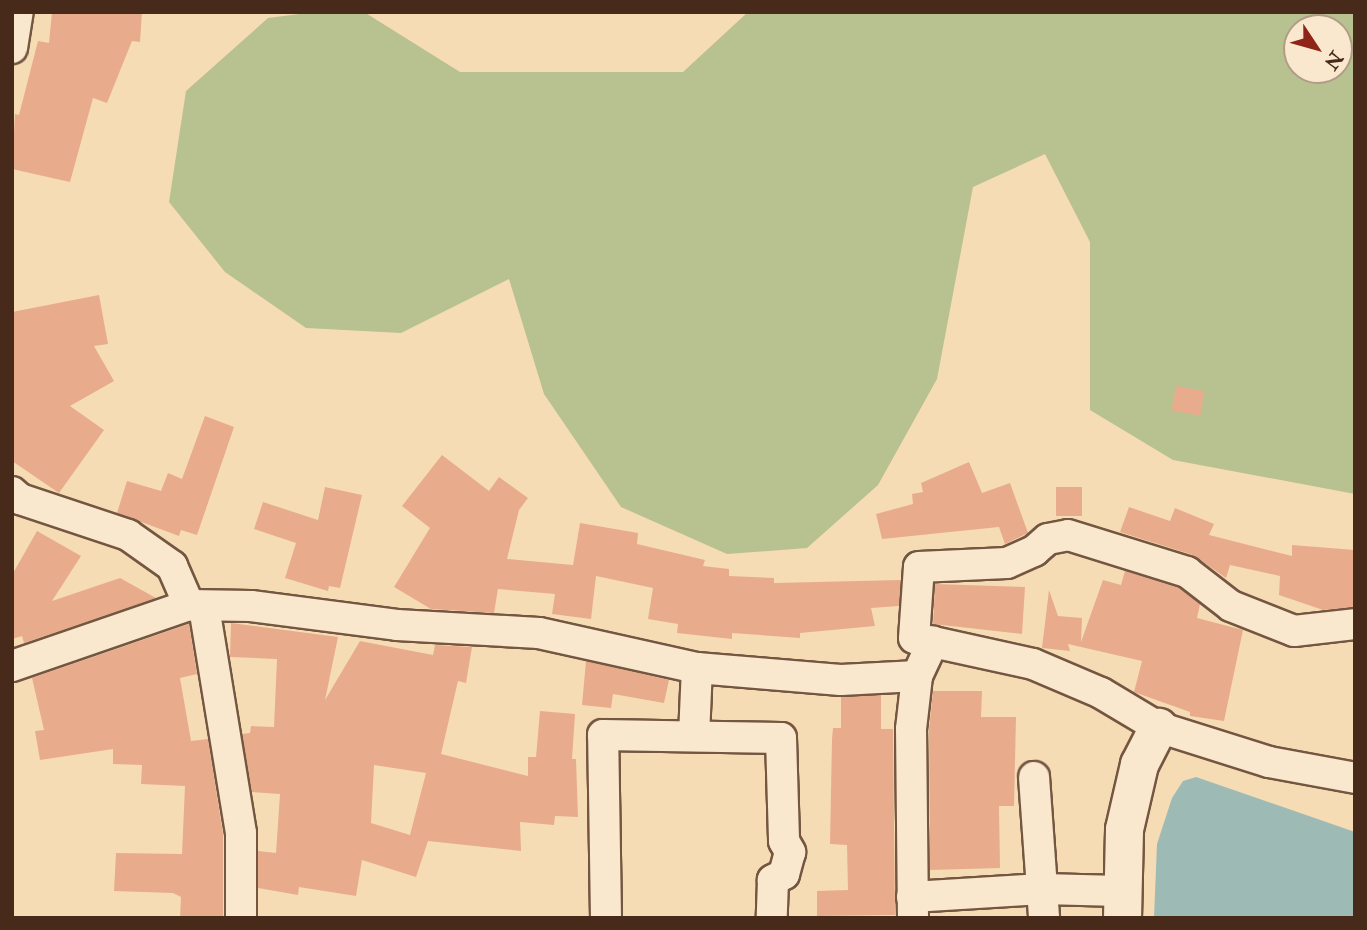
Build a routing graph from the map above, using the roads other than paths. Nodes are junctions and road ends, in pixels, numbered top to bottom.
1 (18, 12) edge
2 (12, 48) edge
3 (12, 492) edge
4 (197, 606) junction
5 (1355, 624) edge
6 (933, 642) junction
7 (12, 666) edge
8 (697, 668) junction
9 (916, 676) junction
10 (1158, 727) junction
11 (694, 736) junction
12 (1034, 777) dead end
13 (1355, 778) edge
14 (1043, 903) edge
15 (1121, 904) edge
16 (913, 907) edge
17 (241, 918) edge
18 (606, 918) edge
19 (772, 918) edge

1 - 2 street
3 - 4 street
4 - 7 street
4 - 8 street
4 - 17 street
5 - 6 street
6 - 9 street
6 - 10 street
8 - 9 street
8 - 11 street
9 - 16 street
10 - 13 street
10 - 15 street
11 - 18 street
11 - 19 street
12 - 14 street
14 - 15 street
14 - 16 street

